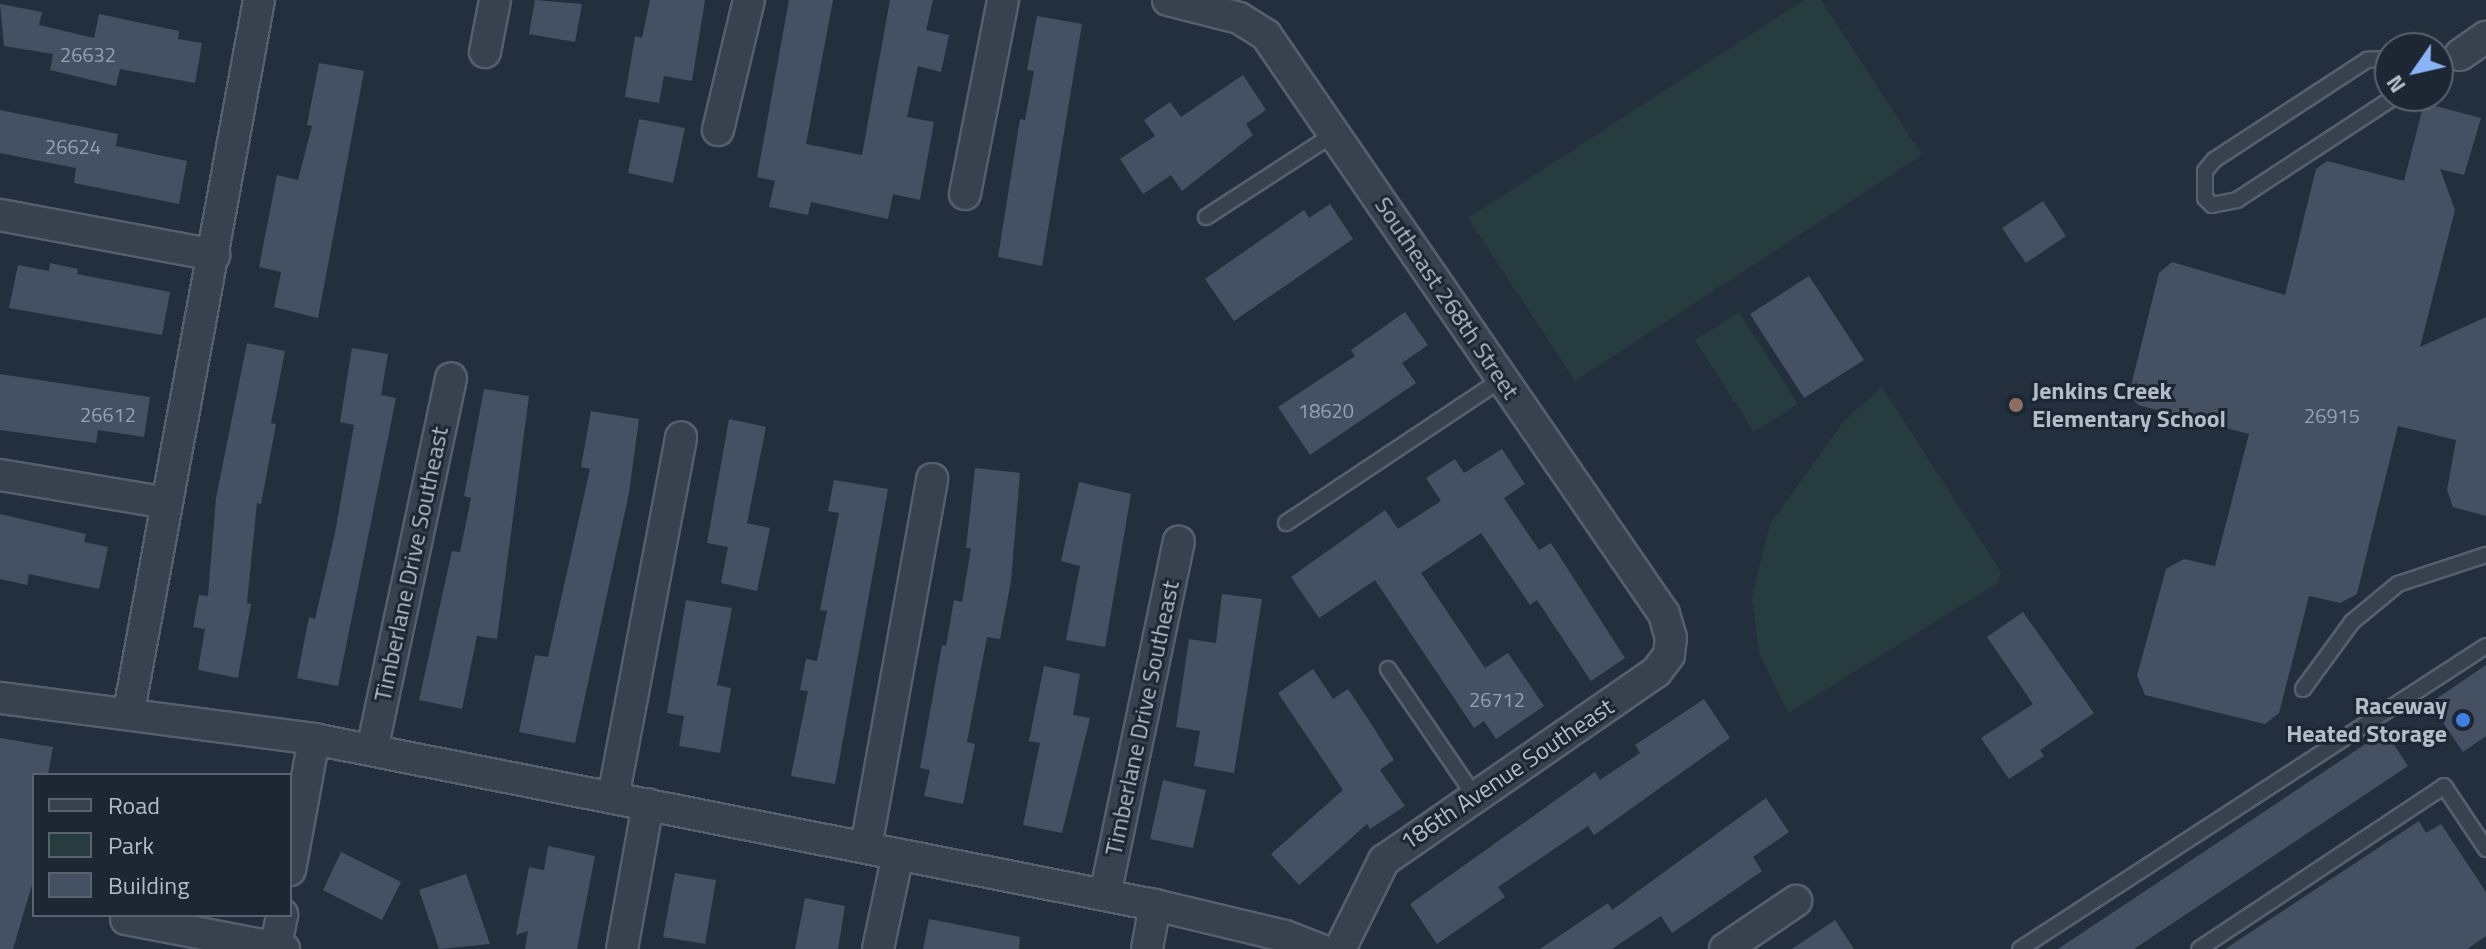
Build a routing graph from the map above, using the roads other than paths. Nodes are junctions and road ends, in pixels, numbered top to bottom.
1 (495, 0) edge
2 (749, 0) edge
3 (1003, 0) edge
4 (1168, 0) edge
5 (255, 1) edge
6 (2486, 37) edge
7 (485, 52) dead end
8 (2454, 55) edge
9 (2374, 60) edge
10 (2374, 110) edge
11 (718, 130) dead end
12 (1334, 134) junction
13 (965, 194) dead end
14 (0, 215) edge
15 (1206, 217) dead end
16 (214, 255) junction
17 (451, 378) dead end
18 (1502, 379) junction
19 (681, 437) dead end
20 (0, 475) edge
21 (932, 479) dead end
22 (167, 503) junction
23 (1286, 523) dead end
24 (1179, 542) dead end
25 (2486, 555) edge
26 (2486, 646) edge
27 (1669, 655) joint
28 (1388, 669) dead end
29 (2303, 689) dead end
30 (0, 698) edge
31 (129, 711) junction
32 (314, 739) junction
33 (372, 750) junction
34 (1474, 795) junction
35 (613, 798) junction
36 (648, 804) junction
37 (866, 847) junction
38 (2486, 849) edge
39 (898, 854) junction
40 (292, 859) edge
41 (1105, 895) junction
42 (1796, 901) dead end
43 (1155, 905) junction
44 (282, 917) edge
45 (126, 919) dead end
46 (278, 948) edge
47 (622, 949) edge
48 (878, 949) edge
49 (1147, 949) edge
50 (1319, 949) edge
51 (1340, 949) edge
52 (1725, 949) edge
53 (2020, 949) edge
54 (2199, 949) edge

1 - 7 street
2 - 11 street
3 - 13 street
4 - 12 street, Southeast 268th Street
5 - 16 street
6 - 8 street
9 - 10 lane
12 - 15 lane
12 - 18 street, Southeast 268th Street
14 - 16 street
16 - 22 street
17 - 33 street, Timberlane Drive Southeast
18 - 23 lane
18 - 27 street, Southeast 268th Street
19 - 35 street
20 - 22 street
21 - 37 street
22 - 31 street
24 - 41 street, Timberlane Drive Southeast
25 - 29 lane
26 - 53 lane
27 - 34 street, 186th Avenue Southeast
28 - 34 lane
30 - 31 street
31 - 32 street
32 - 33 street
32 - 40 street
33 - 35 street
34 - 51 street, 186th Avenue Southeast
35 - 36 street
36 - 37 street
36 - 47 street
37 - 39 street
38 - 54 lane
39 - 41 street
39 - 48 street
41 - 43 street
42 - 52 street
43 - 49 street
43 - 50 street
44 - 46 street
45 - 46 street

